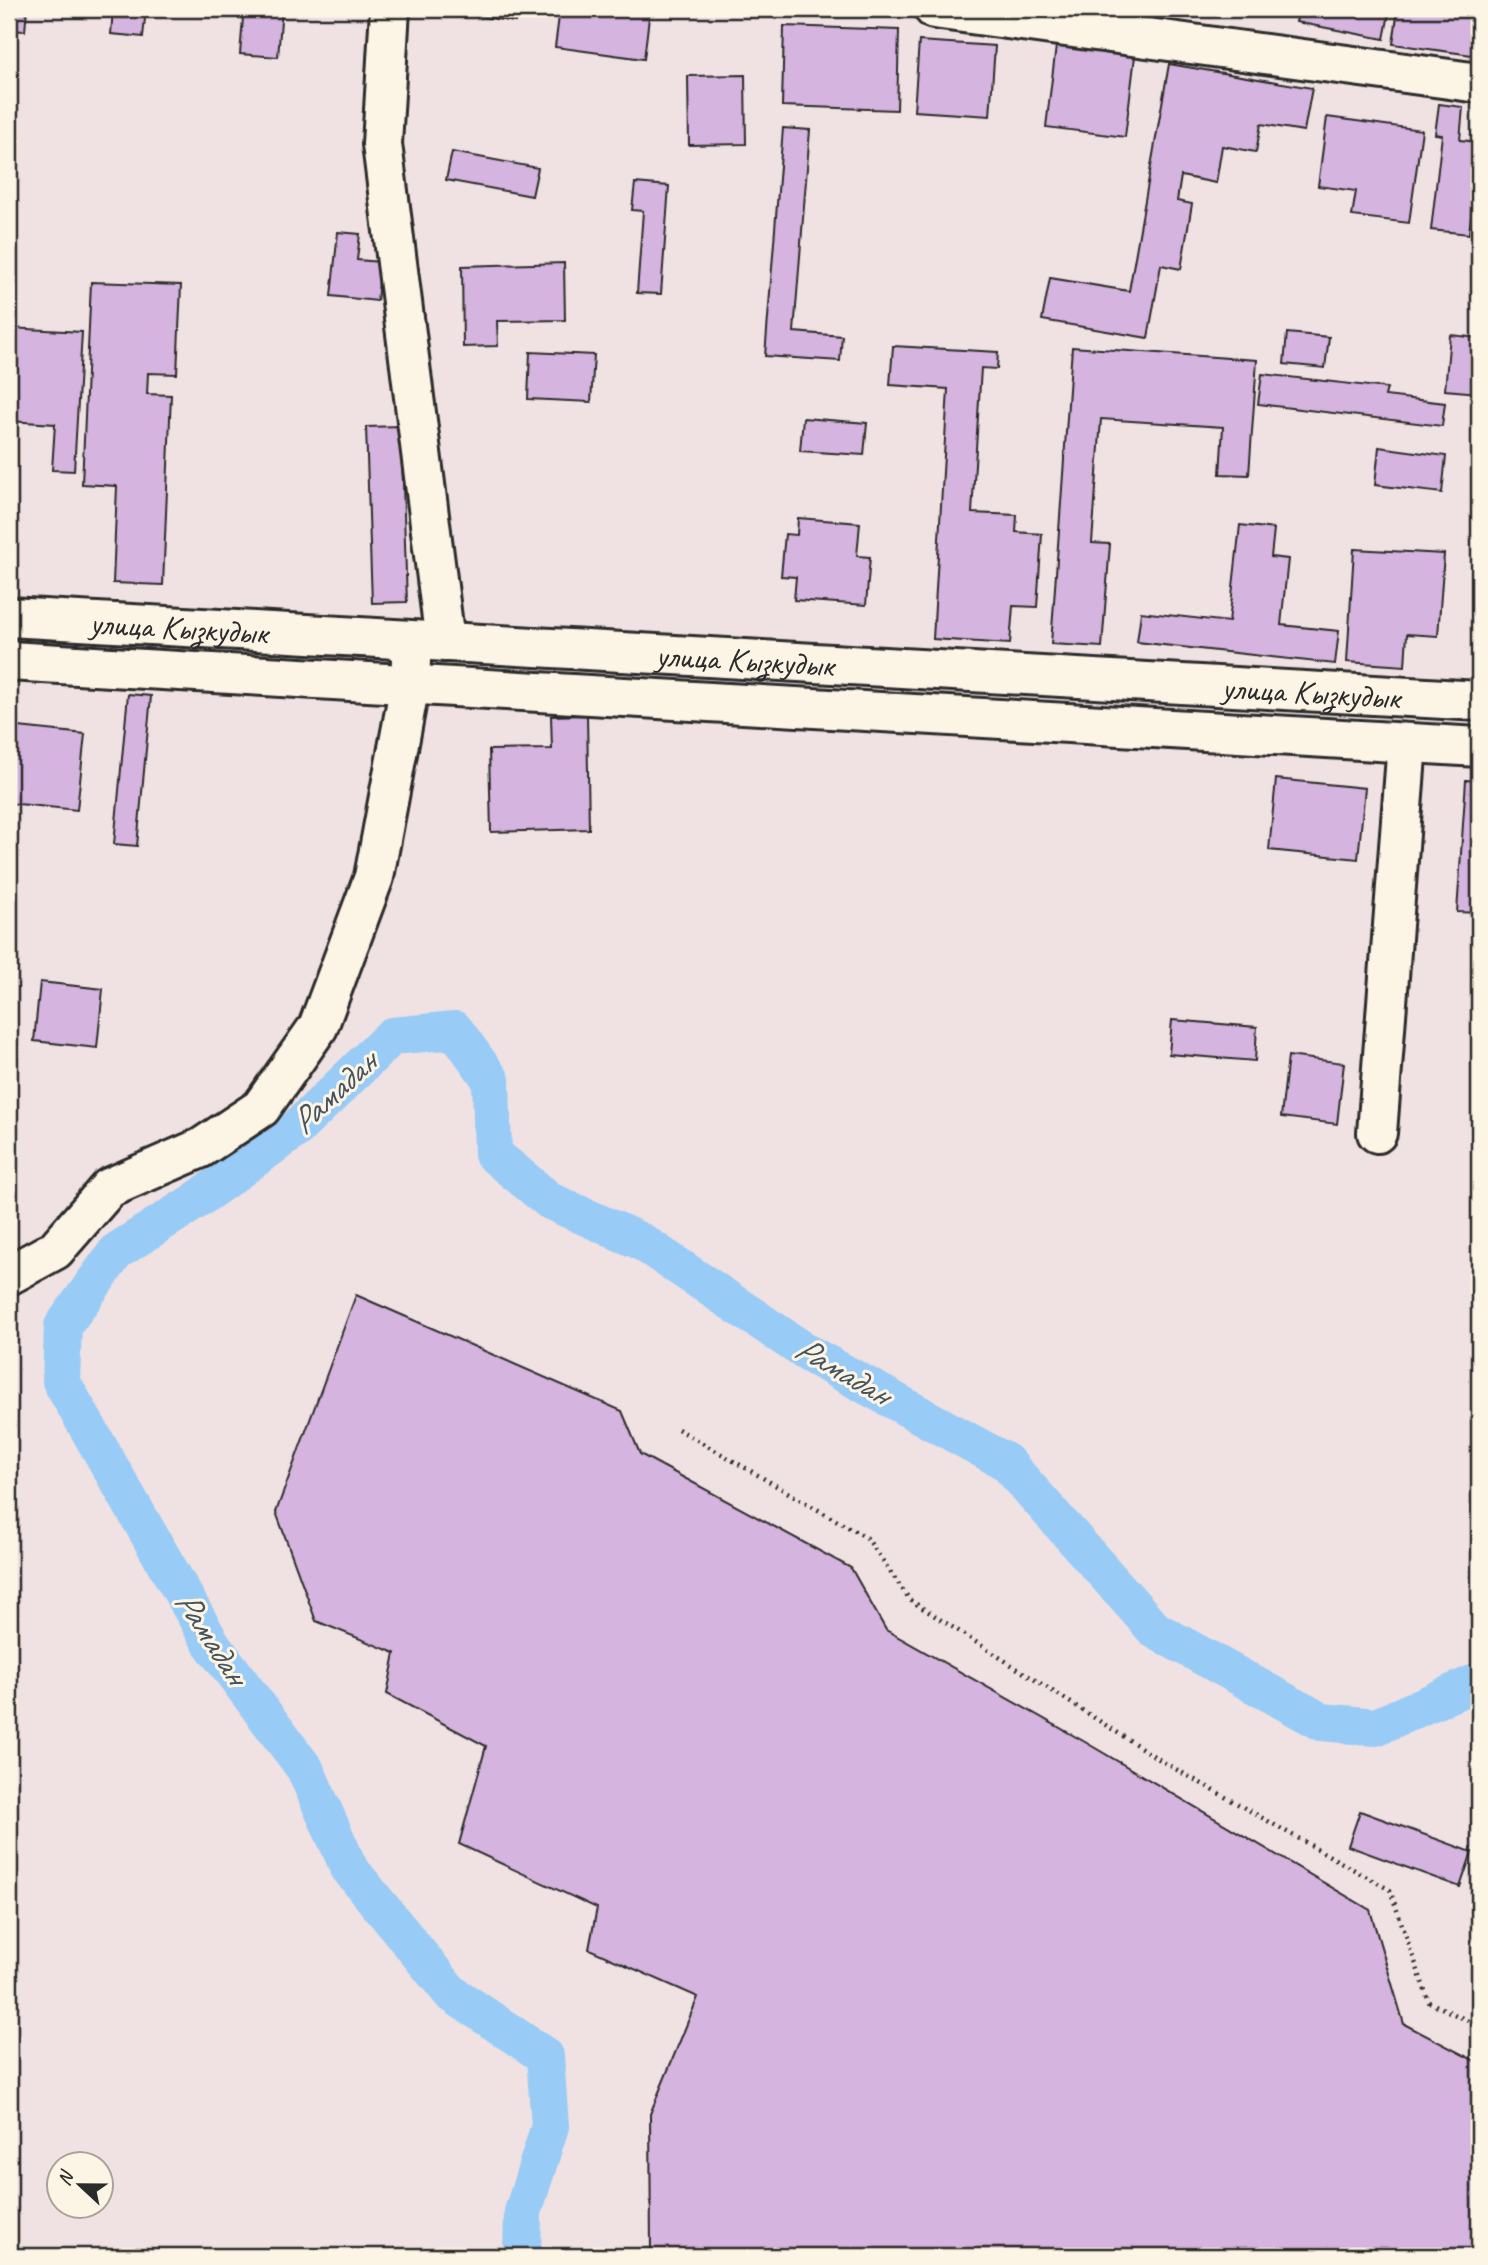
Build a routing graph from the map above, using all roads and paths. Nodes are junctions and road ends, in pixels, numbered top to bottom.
1 (390, 9) edge
2 (934, 9) edge
3 (1479, 83) edge
4 (9, 617) edge
5 (148, 625) junction
6 (429, 641) junction
7 (732, 658) junction
8 (9, 661) edge
9 (146, 669) junction
10 (410, 684) junction
11 (1264, 688) junction
12 (1479, 701) edge
13 (737, 704) junction
14 (1262, 734) junction
15 (1407, 743) junction
16 (1479, 747) edge
17 (1377, 1133) dead end
18 (9, 1275) edge
19 (678, 1429) dead end
20 (1479, 2026) edge

1 - 6 street
2 - 3 street
4 - 5 street, улица Кызкудык
5 - 6 street, улица Кызкудык
5 - 9 street
6 - 7 street, улица Кызкудык
6 - 10 street
7 - 11 street, улица Кызкудык
7 - 13 street
8 - 9 street
9 - 10 street
10 - 13 street
10 - 18 street
11 - 12 street, улица Кызкудык
11 - 14 street
13 - 14 street
14 - 15 street
15 - 16 street
15 - 17 street
19 - 20 path

